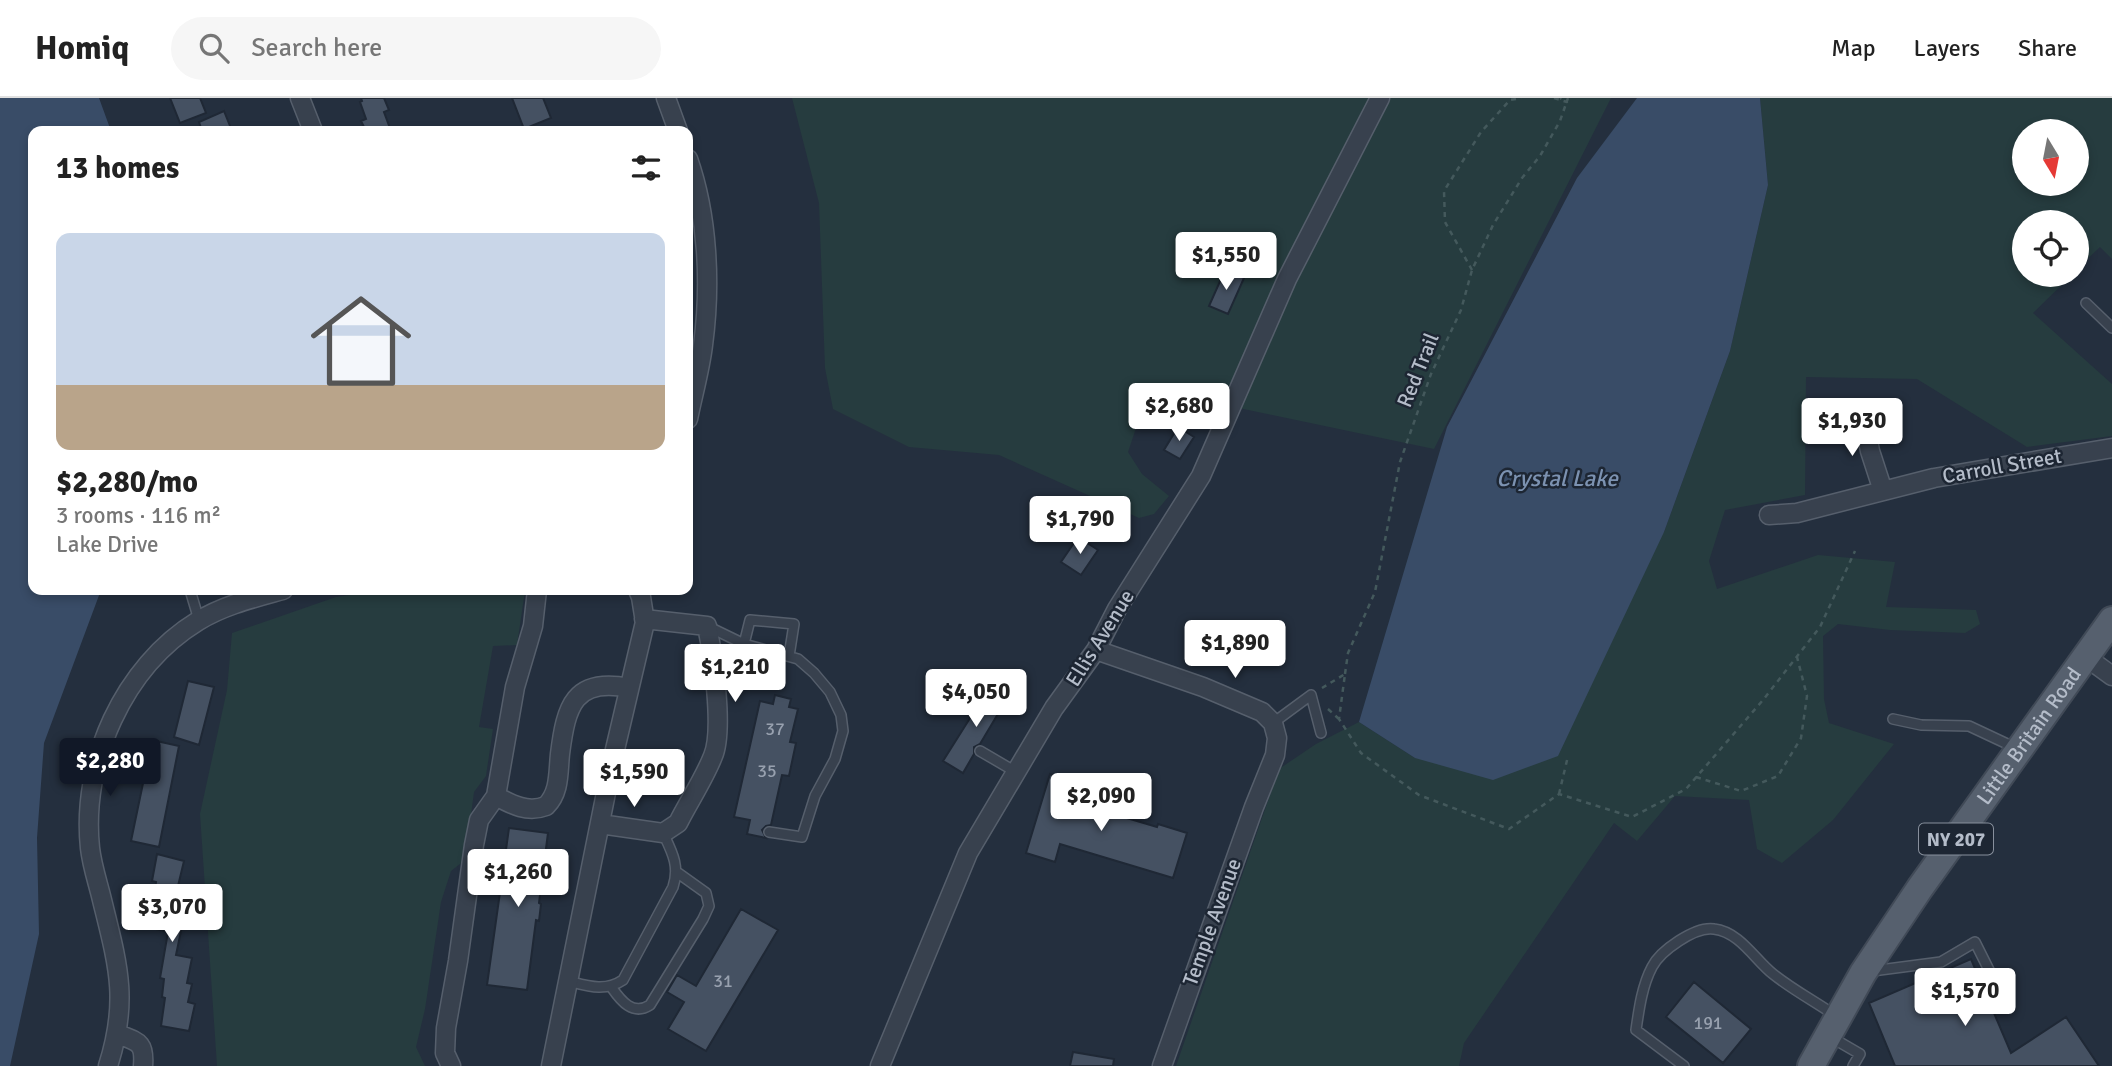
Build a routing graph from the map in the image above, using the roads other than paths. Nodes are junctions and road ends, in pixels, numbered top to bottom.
1 (300, 98) edge
2 (666, 98) edge
3 (1380, 98) edge
4 (311, 126) edge
5 (676, 126) edge
6 (693, 173) edge
7 (2086, 303) dead end
8 (2112, 328) edge
9 (696, 329) edge
10 (693, 395) edge
11 (1863, 414) dead end
12 (2112, 448) edge
13 (1883, 491) junction
14 (1769, 515) dead end
15 (192, 595) edge
16 (265, 595) edge
17 (536, 595) edge
18 (639, 595) edge
19 (644, 619) junction
20 (200, 620) junction
21 (2112, 620) edge
22 (707, 626) junction
23 (744, 643) junction
24 (1096, 650) junction
25 (789, 656) junction
26 (2086, 657) junction
27 (2112, 676) edge
28 (629, 688) junction
29 (1893, 719) dead end
30 (1273, 723) junction
31 (1321, 733) dead end
32 (2020, 750) junction
33 (980, 751) dead end
34 (1016, 772) junction
35 (496, 796) junction
36 (600, 824) junction
37 (769, 832) dead end
38 (663, 833) junction
39 (678, 873) junction
40 (1863, 973) junction
41 (568, 981) junction
42 (611, 988) junction
43 (2002, 996) dead end
44 (1833, 1026) junction
45 (118, 1034) junction
46 (108, 1066) edge
47 (143, 1066) edge
48 (451, 1066) edge
49 (551, 1066) edge
50 (880, 1066) edge
51 (1162, 1066) edge
52 (1684, 1066) edge
53 (1811, 1066) edge
54 (1853, 1066) edge

1 - 4 street
2 - 5 street
3 - 24 street, Ellis Avenue
6 - 9 street
7 - 8 lane
9 - 10 street
11 - 13 street
12 - 13 street, Carroll Street
13 - 14 street, Carroll Street
15 - 20 lane
16 - 20 street
17 - 35 street
18 - 19 street
19 - 22 street
19 - 28 street
20 - 45 street
21 - 26 main road, Little Britain Road / NY 207
22 - 23 lane
22 - 38 street
23 - 25 lane
23 - 25 lane
24 - 30 street
24 - 34 street, Ellis Avenue
25 - 37 lane
26 - 27 street
26 - 32 main road, Little Britain Road / NY 207
28 - 35 street
28 - 36 street
29 - 32 lane
30 - 31 lane
30 - 51 street, Temple Avenue
32 - 40 main road, Little Britain Road / NY 207
33 - 34 lane
34 - 50 street, Ellis Avenue
35 - 48 street
36 - 38 street
36 - 41 street
38 - 39 lane
39 - 42 lane
39 - 42 lane
40 - 43 lane
40 - 44 main road, Little Britain Road / NY 207
41 - 42 lane
41 - 49 street
44 - 52 lane
44 - 53 main road, Little Britain Road / NY 207
44 - 54 lane
45 - 46 street
45 - 47 street

